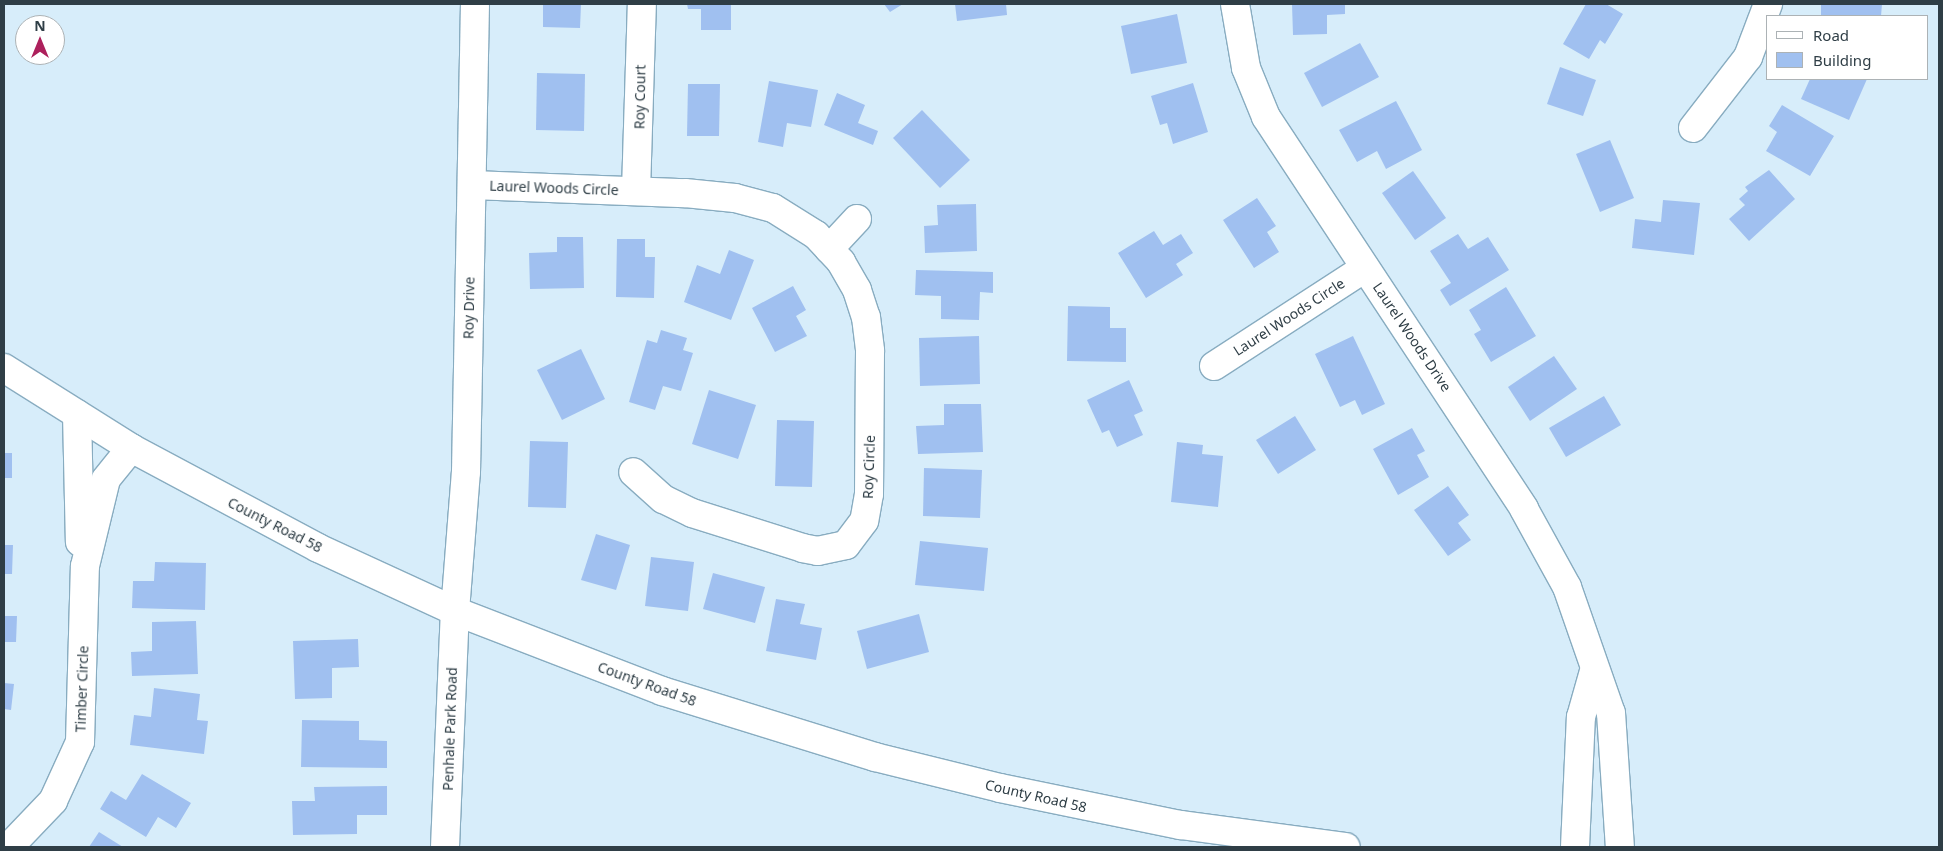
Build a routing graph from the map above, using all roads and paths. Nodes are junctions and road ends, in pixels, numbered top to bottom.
1 (475, 4) edge
2 (642, 4) edge
3 (1235, 4) edge
4 (1768, 4) edge
5 (1693, 128) dead end
6 (472, 185) junction
7 (636, 191) junction
8 (857, 219) dead end
9 (829, 249) junction
10 (1365, 268) junction
11 (1214, 366) dead end
12 (4, 368) edge
13 (77, 414) junction
14 (132, 448) junction
15 (633, 472) dead end
16 (85, 566) junction
17 (454, 611) junction
18 (1594, 671) junction
19 (10, 847) edge
20 (445, 847) edge
21 (1346, 847) edge
22 (1575, 847) edge
23 (1620, 847) edge

1 - 6 street, Roy Drive
2 - 7 street, Roy Court
3 - 10 street, Laurel Woods Drive
4 - 5 street
6 - 7 street, Laurel Woods Circle
6 - 17 street, Roy Drive
7 - 9 street, Roy Circle
8 - 9 street
9 - 15 street, Roy Circle
10 - 11 street, Laurel Woods Circle
10 - 18 street, Laurel Woods Drive
12 - 13 street, County Road 58
13 - 14 street, County Road 58
13 - 16 street, Timber Circle
14 - 16 street, Timber Circle
14 - 17 street, County Road 58
16 - 19 street, Timber Circle
17 - 20 street, Penhale Park Road
17 - 21 street, County Road 58
18 - 22 street
18 - 23 street, Laurel Woods Drive

